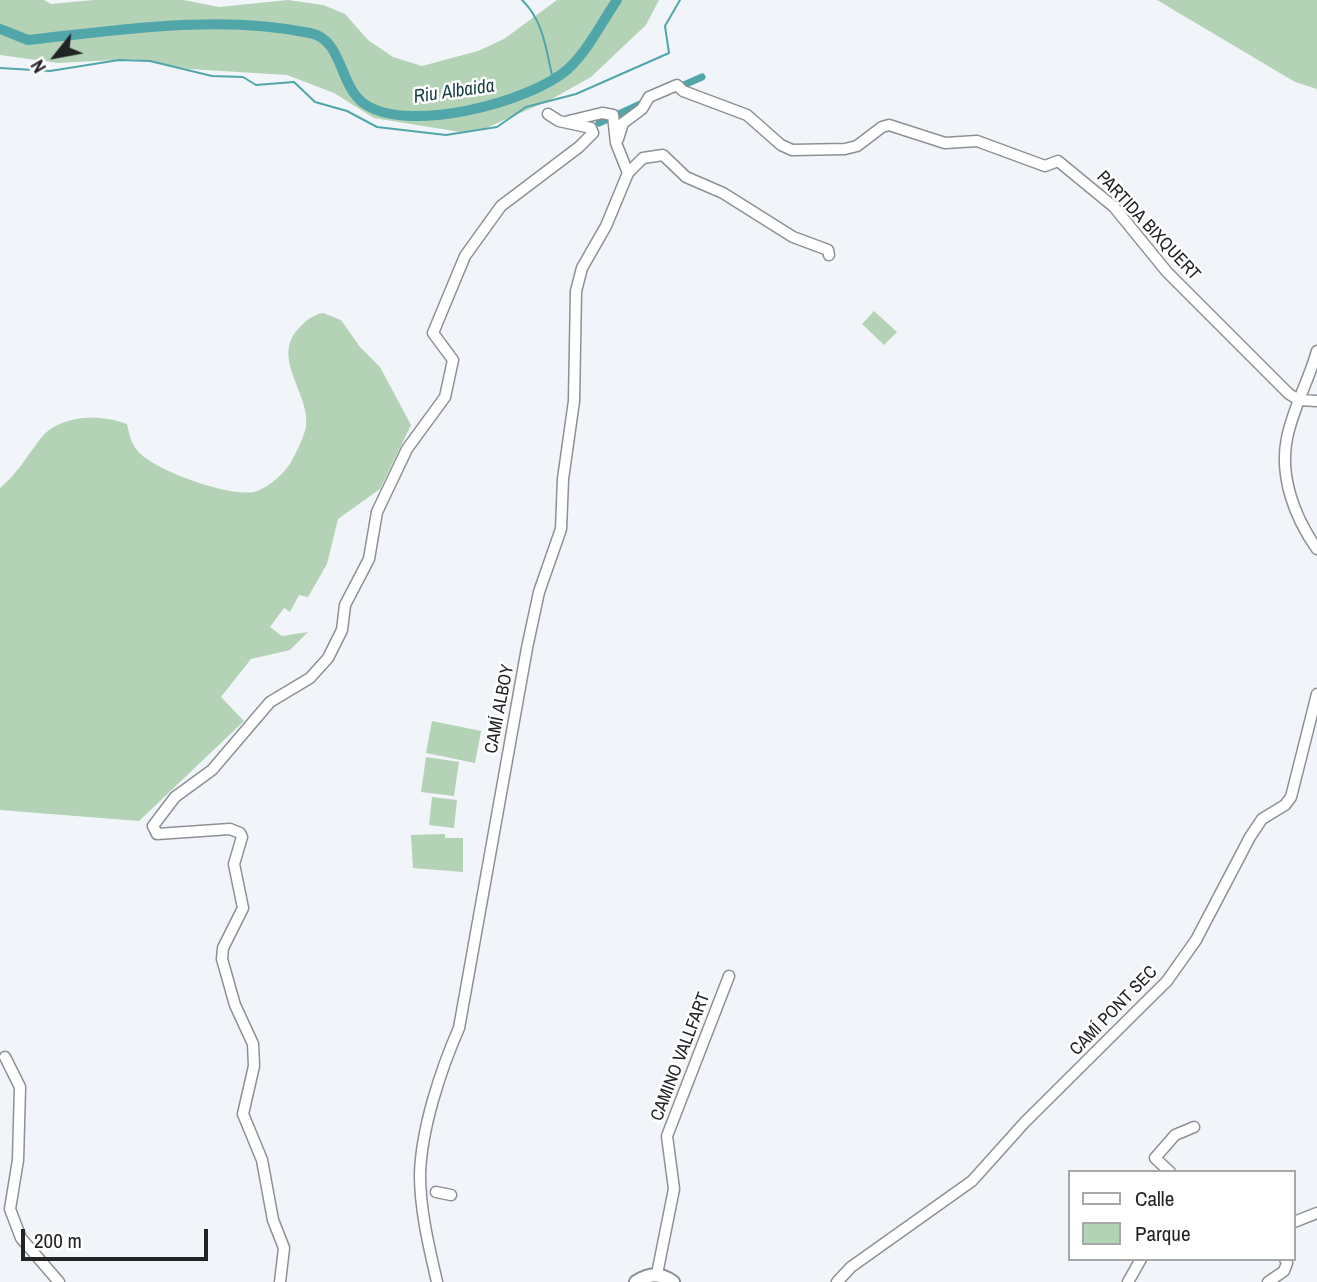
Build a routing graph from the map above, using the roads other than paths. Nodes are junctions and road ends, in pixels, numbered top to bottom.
1 (548, 114) dead end
2 (565, 121) junction
3 (618, 150) junction
4 (628, 173) junction
5 (829, 255) dead end
6 (1317, 351) edge
7 (1299, 400) junction
8 (1317, 401) edge
9 (1317, 549) edge
10 (1317, 694) edge
11 (729, 976) dead end
12 (5, 1057) dead end
13 (1194, 1127) dead end
14 (1168, 1170) edge
15 (436, 1192) dead end
16 (451, 1195) dead end
17 (1317, 1213) edge
18 (1296, 1221) edge
19 (1140, 1261) edge
20 (1286, 1261) edge
21 (657, 1274) junction
22 (59, 1282) edge
23 (280, 1282) edge
24 (437, 1282) edge
25 (636, 1282) edge
26 (673, 1282) edge
27 (837, 1282) edge
28 (1128, 1282) edge
29 (1268, 1282) edge

1 - 2 street
2 - 3 street
2 - 23 street
3 - 4 street
3 - 7 street, PARTIDA BIXQUERT
4 - 5 street
4 - 24 street, CAMÍ ALBOY
6 - 7 street
7 - 8 street
7 - 9 street
10 - 27 street, CAMÍ PONT SEC
11 - 21 street, CAMINO VALLFART
12 - 22 street
13 - 14 street
15 - 16 street
17 - 18 street
19 - 28 street
20 - 29 street
21 - 25 main road
21 - 26 main road

